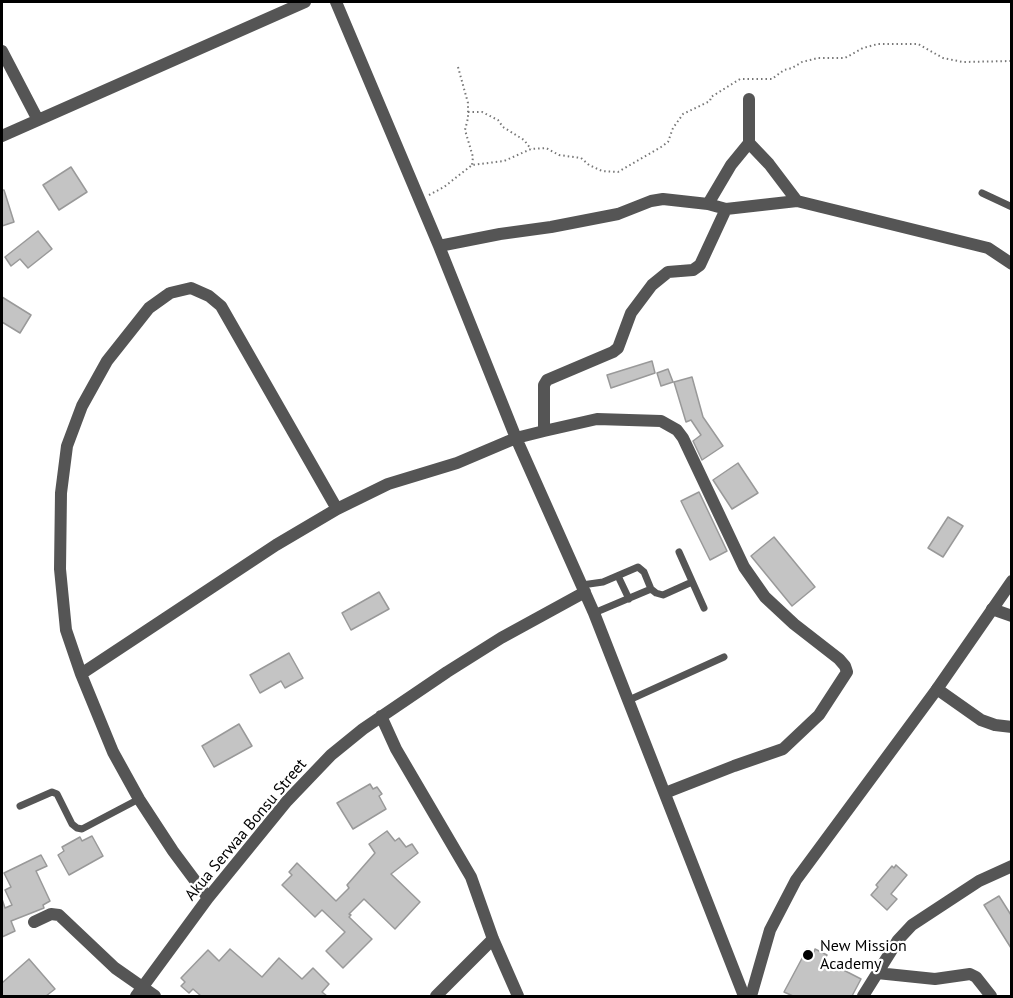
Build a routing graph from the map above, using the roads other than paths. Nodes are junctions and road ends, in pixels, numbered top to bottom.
1 (305, 2) edge
2 (336, 2) edge
3 (2, 51) edge
4 (749, 99) dead end
5 (38, 120) junction
6 (2, 136) edge
7 (749, 143) junction
8 (982, 193) dead end
9 (796, 201) junction
10 (708, 204) junction
11 (1011, 207) edge
12 (726, 209) junction
13 (439, 246) junction
14 (1011, 264) edge
15 (544, 431) junction
16 (516, 438) junction
17 (337, 508) junction
18 (679, 552) dead end
19 (618, 576) junction
20 (1011, 581) edge
21 (692, 582) junction
22 (584, 588) junction
23 (651, 589) junction
24 (629, 599) junction
25 (704, 608) dead end
26 (992, 609) junction
27 (594, 614) junction
28 (1011, 616) edge
29 (724, 657) dead end
30 (81, 674) junction
31 (937, 689) junction
32 (629, 700) junction
33 (381, 716) junction
34 (1011, 727) edge
35 (665, 794) junction
36 (139, 799) junction
37 (20, 806) dead end
38 (1011, 866) edge
39 (208, 898) junction
40 (34, 922) dead end
41 (493, 939) junction
42 (878, 973) junction
43 (139, 992) edge
44 (154, 996) edge
45 (436, 996) edge
46 (518, 996) edge
47 (744, 996) edge
48 (751, 996) edge
49 (863, 996) edge
50 (992, 996) edge

1 - 5 street
2 - 13 street
3 - 5 street
4 - 7 street
5 - 6 street
7 - 9 street
7 - 10 street
8 - 11 lane
9 - 12 street
9 - 14 street
10 - 12 street
10 - 13 street
12 - 15 street
13 - 16 street
15 - 16 street
15 - 35 street
16 - 17 street
16 - 22 street
17 - 30 street
17 - 30 street
18 - 21 lane
19 - 22 lane
19 - 23 lane
19 - 24 lane
20 - 26 street
21 - 23 lane
21 - 25 lane
22 - 27 street
22 - 33 street, Akua Serwaa Bonsu Street
23 - 24 lane
24 - 27 lane
26 - 28 street
26 - 31 street
27 - 32 street
29 - 32 lane
30 - 36 street
31 - 34 street
31 - 48 street
32 - 35 street
33 - 39 street, Akua Serwaa Bonsu Street
33 - 41 street
35 - 47 street
36 - 37 lane
36 - 39 street
38 - 42 street
39 - 43 street, Akua Serwaa Bonsu Street
40 - 43 street
41 - 45 street
41 - 46 street
42 - 49 street
42 - 50 street
43 - 44 street

